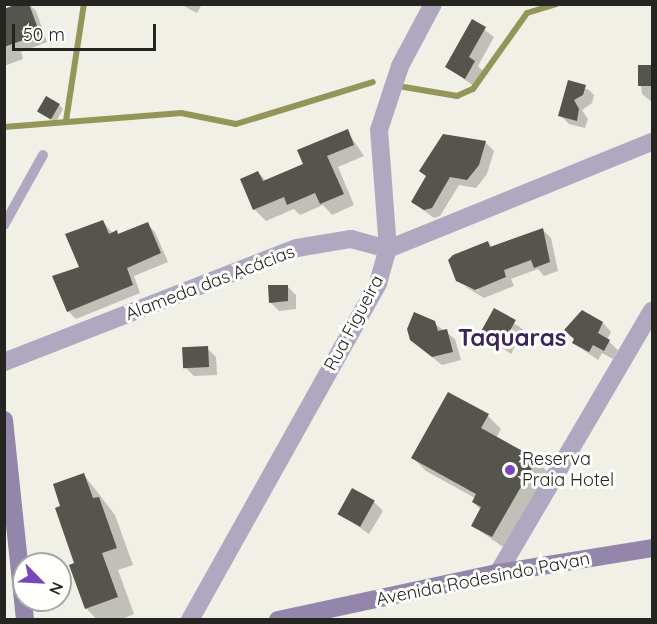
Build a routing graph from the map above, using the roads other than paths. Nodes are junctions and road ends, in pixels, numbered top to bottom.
1 (433, 4) edge
2 (652, 142) edge
3 (43, 154) dead end
4 (4, 225) edge
5 (388, 249) junction
6 (652, 311) edge
7 (4, 362) edge
8 (4, 420) edge
9 (652, 548) edge
10 (498, 573) junction
11 (25, 620) edge
12 (190, 620) edge
13 (278, 620) edge

1 - 5 street, Rua Figueira
2 - 5 street
3 - 4 lane
5 - 7 street, Alameda das Acácias
5 - 12 street, Rua Figueira
6 - 10 street
8 - 11 main road
9 - 10 main road, Avenida Rodesindo Pavan
10 - 13 main road, Avenida Rodesindo Pavan

